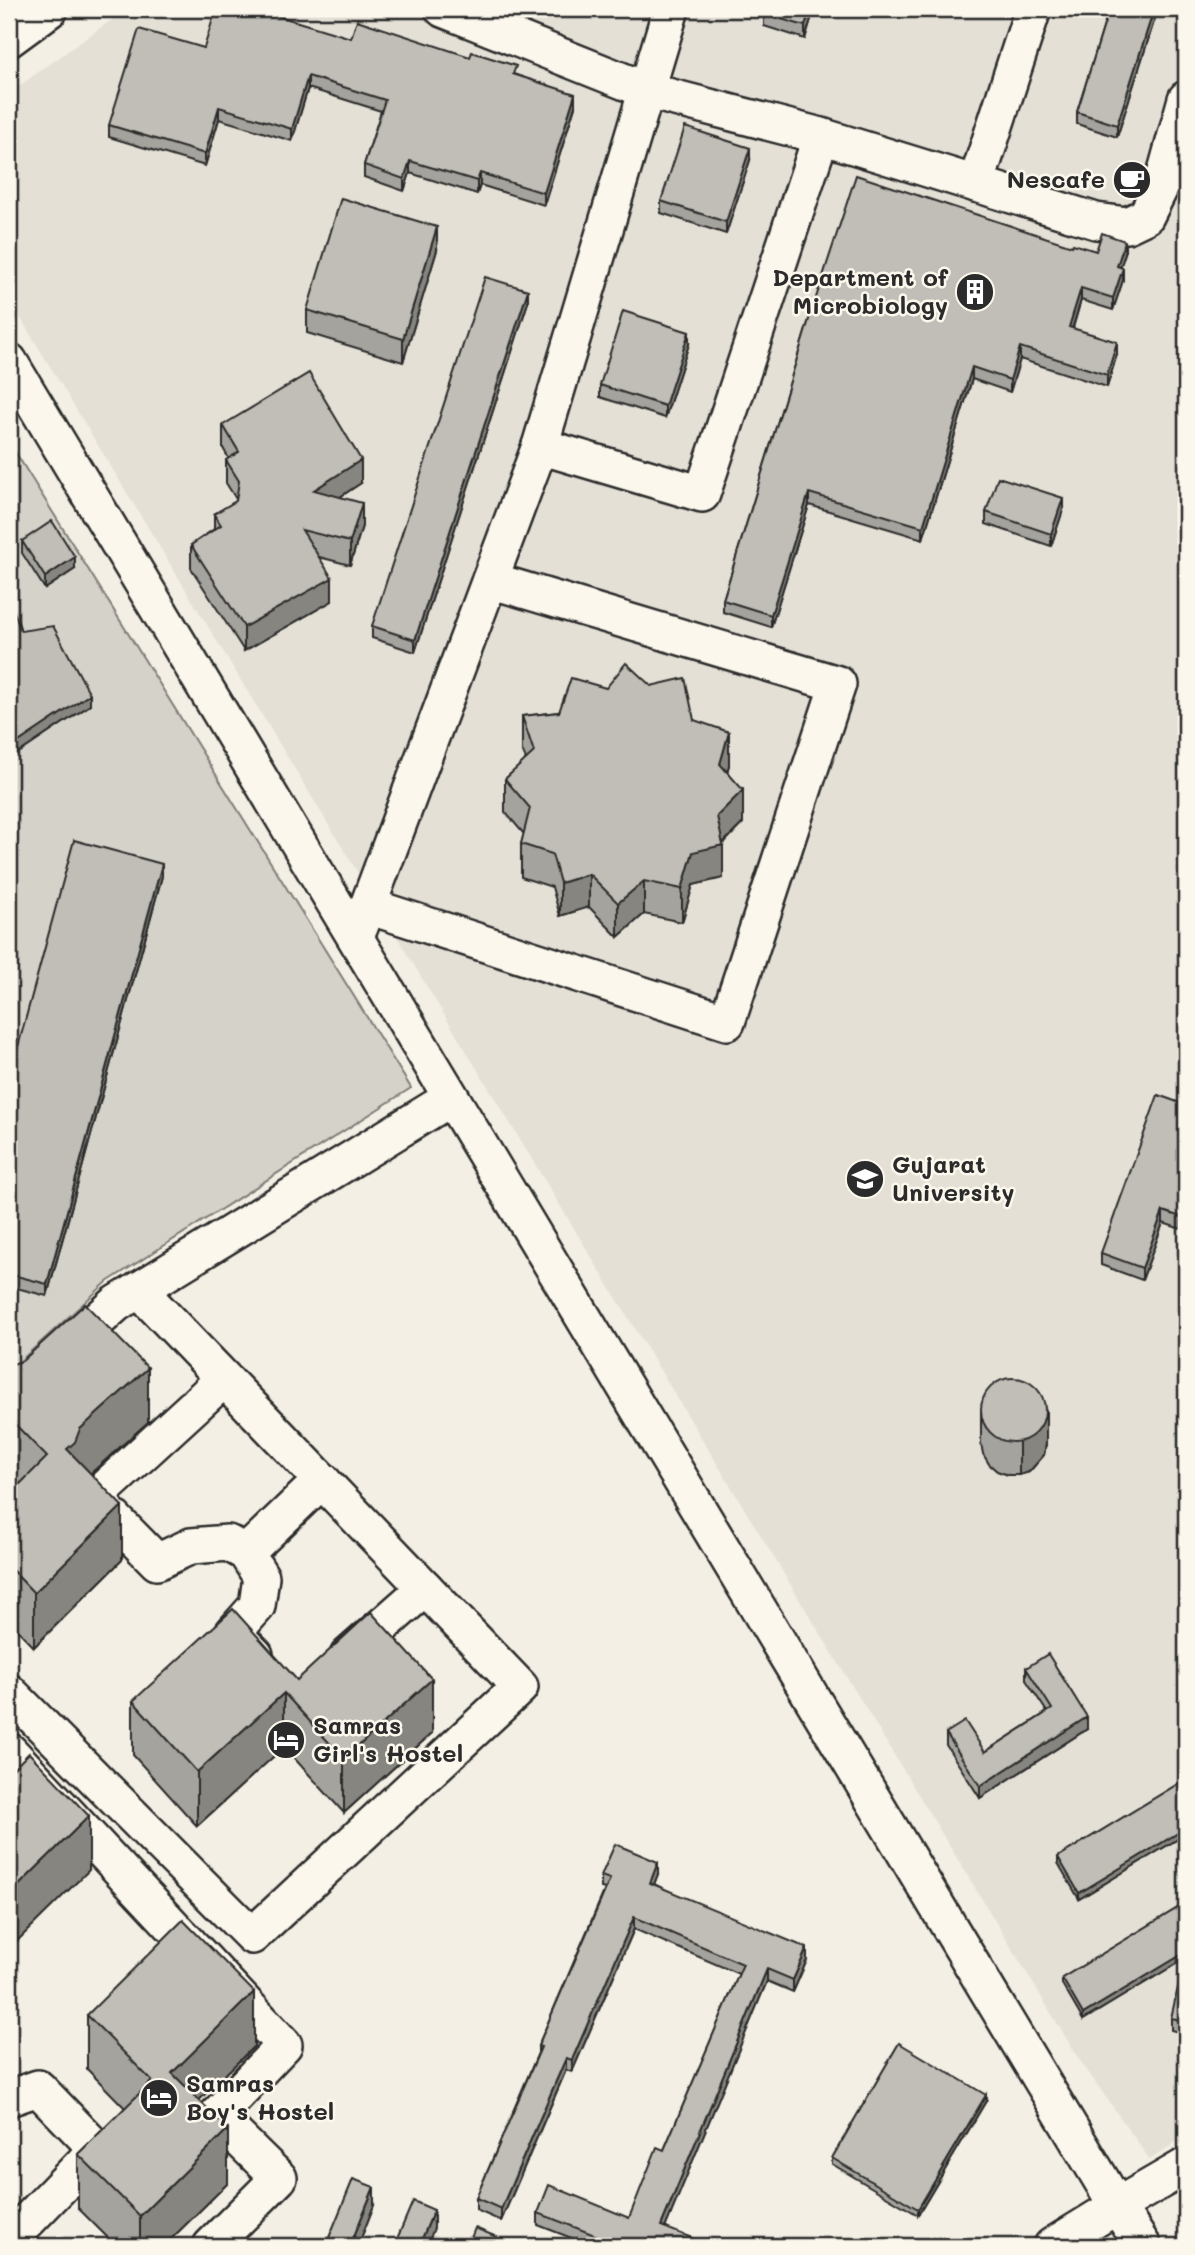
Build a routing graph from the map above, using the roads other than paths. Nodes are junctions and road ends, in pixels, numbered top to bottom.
1 (50, 9) edge
2 (443, 9) edge
3 (671, 9) edge
4 (1032, 9) edge
5 (9, 39) edge
6 (648, 91) junction
7 (1186, 99) edge
8 (821, 136) junction
9 (976, 184) junction
10 (9, 361) edge
11 (540, 446) junction
12 (490, 580) junction
13 (368, 906) junction
14 (356, 939) junction
15 (451, 1098) junction
16 (139, 1290) junction
17 (224, 1379) junction
18 (9, 1400) edge
19 (322, 1480) junction
20 (246, 1553) junction
21 (425, 1588) junction
22 (327, 1674) edge
23 (279, 1681) edge
24 (9, 1692) edge
25 (9, 1751) edge
26 (9, 2098) edge
27 (1186, 2166) edge
28 (1117, 2206) junction
29 (9, 2240) edge
30 (211, 2246) edge
31 (1052, 2246) edge
32 (1143, 2246) edge

1 - 5 street
2 - 6 street
3 - 6 street
4 - 9 street
6 - 8 street
6 - 11 street
7 - 9 street
8 - 9 street
8 - 11 street
10 - 14 street
11 - 12 street
12 - 13 street
12 - 13 street
13 - 14 street
14 - 15 street
15 - 16 street
15 - 28 street
16 - 17 street
16 - 18 street
17 - 19 street
17 - 20 street
19 - 20 street
19 - 21 street
20 - 23 street
21 - 22 street
21 - 24 street
25 - 30 street
26 - 29 street
27 - 28 street
28 - 31 street
28 - 32 street

